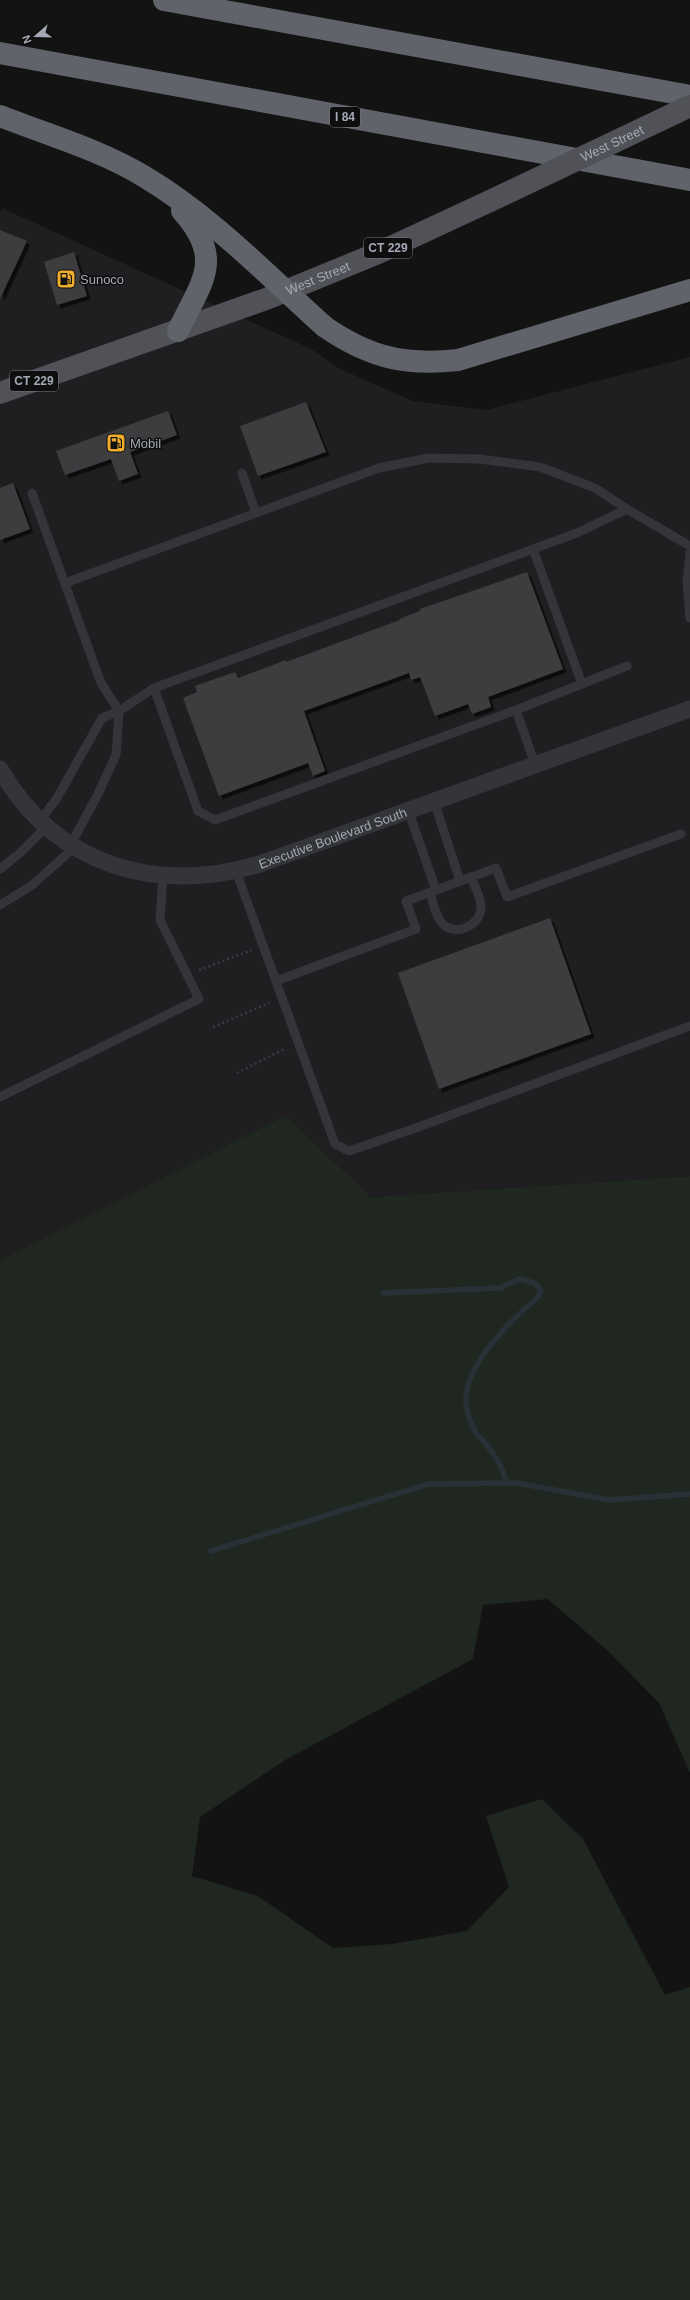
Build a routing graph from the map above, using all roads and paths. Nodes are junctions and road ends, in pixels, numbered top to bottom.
1 (164, 0) edge
2 (0, 53) edge
3 (690, 96) edge
4 (690, 106) edge
5 (0, 116) edge
6 (144, 177) junction
7 (690, 180) edge
8 (690, 290) edge
9 (286, 292) junction
10 (178, 331) junction
11 (0, 393) edge
12 (242, 473) dead end
13 (32, 493) dead end
14 (627, 509) junction
15 (256, 513) junction
16 (690, 546) edge
17 (533, 549) junction
18 (690, 554) edge
19 (65, 583) junction
20 (690, 618) edge
21 (627, 666) dead end
22 (582, 684) junction
23 (154, 688) junction
24 (690, 708) edge
25 (516, 710) junction
26 (119, 711) junction
27 (535, 764) junction
28 (0, 768) edge
29 (434, 801) junction
30 (408, 810) junction
31 (43, 824) junction
32 (681, 834) dead end
33 (73, 845) junction
34 (0, 869) edge
35 (236, 871) junction
36 (163, 876) junction
37 (471, 877) junction
38 (460, 881) junction
39 (433, 891) junction
40 (0, 904) edge
41 (262, 946) junction
42 (188, 976) junction
43 (276, 981) junction
44 (282, 998) junction
45 (690, 1026) edge
46 (213, 1027) dead end
47 (299, 1044) junction
48 (236, 1073) dead end
49 (0, 1097) edge

1 - 3 highway
2 - 7 highway, I 84
4 - 9 main road, West Street / CT 229, bridge
5 - 6 highway
6 - 9 highway
6 - 10 highway
8 - 9 highway
9 - 10 main road, West Street / CT 229
10 - 11 main road, West Street / CT 229
12 - 15 lane
13 - 19 lane
14 - 15 lane
14 - 16 lane
14 - 17 lane
15 - 19 lane
17 - 22 lane
17 - 23 lane
18 - 20 lane
19 - 26 lane
21 - 22 lane
22 - 25 lane
23 - 25 lane
23 - 26 lane
24 - 27 street, Executive Boulevard South
25 - 27 lane
26 - 31 lane
26 - 33 lane
27 - 29 street, Executive Boulevard South
28 - 31 street, Executive Boulevard South
29 - 30 street, Executive Boulevard South
29 - 38 lane
30 - 35 street, Executive Boulevard South
30 - 39 lane
31 - 33 street, Executive Boulevard South
31 - 34 lane
32 - 37 lane
33 - 36 street, Executive Boulevard South
33 - 40 lane
35 - 36 street, Executive Boulevard South
35 - 41 lane
36 - 42 lane
37 - 38 lane
37 - 39 lane
38 - 39 lane
39 - 43 lane
41 - 42 path
41 - 43 lane
42 - 49 lane
43 - 44 lane
44 - 46 path
44 - 47 lane
45 - 47 lane
47 - 48 path

